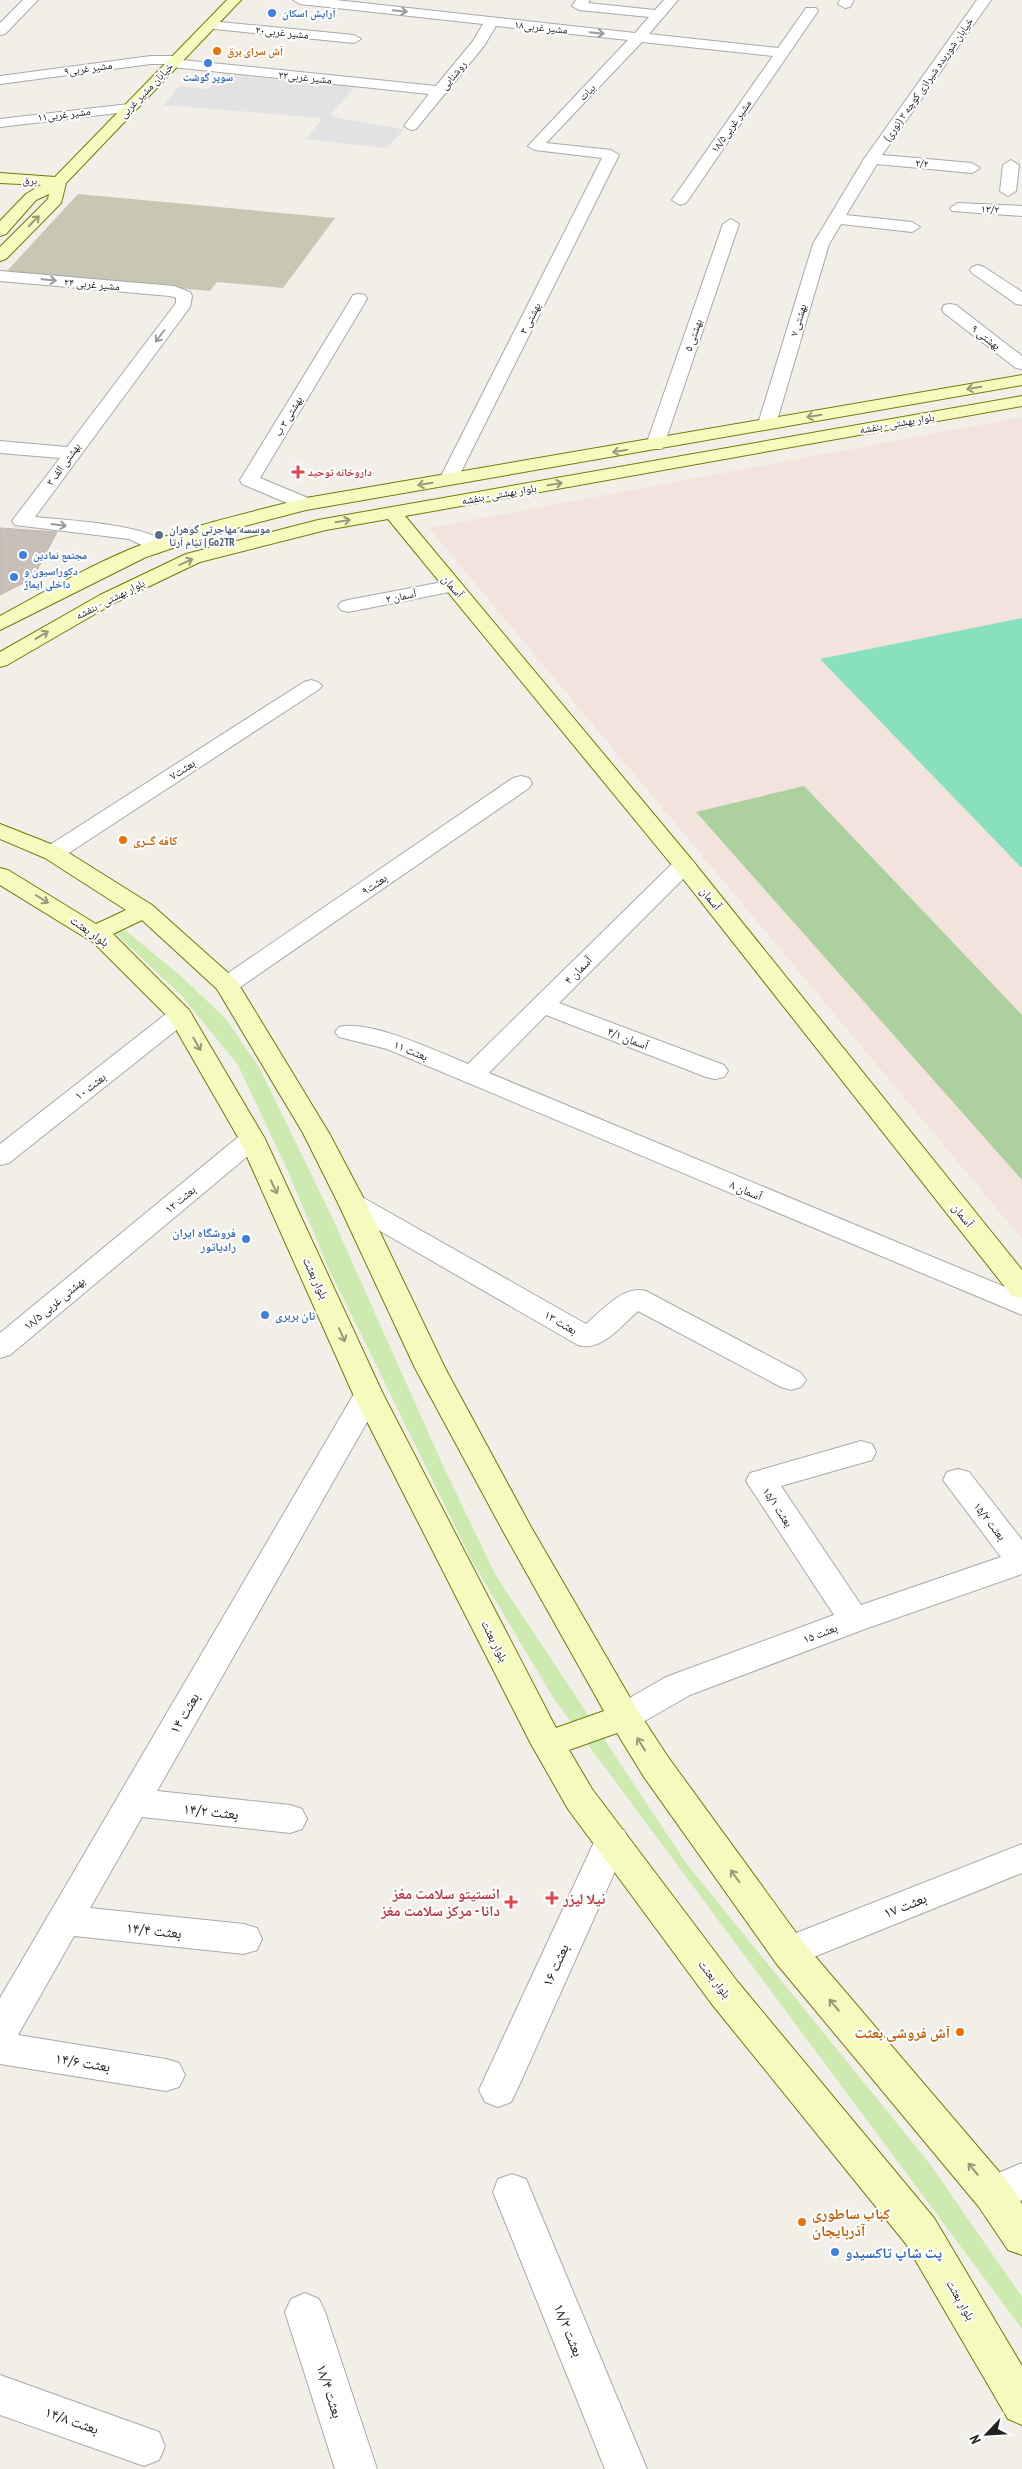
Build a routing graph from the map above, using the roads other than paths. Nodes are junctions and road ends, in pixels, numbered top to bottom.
1 (31, 0) edge
2 (234, 0) edge
3 (300, 0) edge
4 (447, 0) edge
5 (583, 0) edge
6 (671, 0) edge
7 (984, 0) edge
8 (811, 10) dead end
9 (658, 14) junction
10 (431, 15) junction
11 (492, 22) junction
12 (210, 25) junction
13 (0, 31) edge
14 (639, 37) junction
15 (354, 39) dead end
16 (782, 53) junction
17 (173, 61) junction
18 (0, 80) edge
19 (439, 91) junction
20 (129, 108) junction
21 (0, 122) edge
22 (411, 126) dead end
23 (611, 155) joint
24 (872, 159) junction
25 (972, 168) dead end
26 (0, 178) edge
27 (59, 182) junction
28 (680, 200) dead end
29 (958, 208) dead end
30 (1022, 211) edge
31 (836, 219) junction
32 (731, 224) dead end
33 (912, 226) dead end
34 (0, 231) edge
35 (0, 256) edge
36 (978, 270) dead end
37 (0, 276) edge
38 (184, 296) joint
39 (359, 299) dead end
40 (1022, 300) edge
41 (950, 309) dead end
42 (1022, 364) edge
43 (1022, 380) edge
44 (1022, 400) edge
45 (865, 407) junction
46 (767, 424) junction
47 (886, 425) junction
48 (654, 445) junction
49 (0, 447) edge
50 (71, 453) junction
51 (448, 480) junction
52 (306, 504) junction
53 (393, 513) junction
54 (0, 520) edge
55 (22, 521) junction
56 (159, 546) junction
57 (453, 586) junction
58 (348, 606) dead end
59 (0, 624) edge
60 (0, 661) edge
61 (311, 686) dead end
62 (521, 783) dead end
63 (0, 831) edge
64 (53, 853) junction
65 (684, 865) junction
66 (4, 881) edge
67 (144, 910) junction
68 (96, 933) junction
69 (227, 985) junction
70 (542, 1005) junction
71 (180, 1015) junction
72 (348, 1032) dead end
73 (714, 1071) dead end
74 (471, 1076) junction
75 (252, 1139) junction
76 (0, 1157) edge
77 (352, 1203) junction
78 (108, 1258) joint
79 (1022, 1289) edge
80 (1022, 1305) edge
81 (0, 1348) edge
82 (791, 1380) dead end
83 (368, 1394) junction
84 (862, 1452) dead end
85 (958, 1480) dead end
86 (1022, 1562) edge
87 (854, 1620) junction
88 (624, 1717) junction
89 (548, 1744) junction
90 (133, 1802) junction
91 (290, 1819) dead end
92 (612, 1840) junction
93 (1022, 1858) edge
94 (64, 1920) junction
95 (244, 1939) dead end
96 (789, 1952) junction
97 (0, 2032) edge
98 (0, 2048) edge
99 (166, 2075) dead end
100 (498, 2090) dead end
101 (1008, 2187) edge
102 (512, 2192) dead end
103 (1022, 2237) edge
104 (305, 2312) dead end
105 (0, 2395) edge
106 (1022, 2404) edge
107 (144, 2446) dead end
108 (356, 2469) edge
109 (626, 2469) edge

1 - 13 street
2 - 12 main road, خیابان مشیر غربی
3 -> 10 street, مشیر غربی۱۸
4 - 10 street
5 - 9 street
6 - 9 street, بیات
7 - 24 street, خیابان شوریده شیرازی کوچه ۲ (نوری)
8 - 16 street, مشیر غربی۱۸/۵
9 - 14 street, بیات
10 - 11 street, مشیر غربی۱۸
11 -> 14 street, مشیر غربی۱۸
11 - 19 street, روشنایی
12 - 15 street, مشیر غربی۲۰
12 - 17 main road, خیابان مشیر غربی
14 - 16 street, مشیر غربی۱۸
14 - 23 street, بیات
16 - 28 street, مشیر غربی۱۸/۵
17 - 18 street, مشیر غربی۹
17 - 19 street, مشیر غربی۲۲
17 - 20 main road, خیابان مشیر غربی
19 - 22 street, روشنایی
20 - 21 street, مشیر غربی۱۱
20 - 27 main road, خیابان مشیر غربی
23 - 51 street, بهشتی ۳
24 - 25 street, ۲/۲
24 - 31 street, خیابان شوریده شیرازی کوچه ۲ (نوری)
26 - 27 main road, برق
27 - 34 main road, خیابان مشیر غربی
35 -> 27 main road, خیابان مشیر غربی
29 - 30 street, ۱۳/۲
31 - 33 street
31 - 46 street, بهشتی ۷
32 - 48 street, بهشتی ۵
36 - 40 street
37 -> 38 street, مشیر غربی ۲۴
38 -> 50 street, بهشتی الف ۳
39 - 52 street, بهشتی ۳ ب
41 - 42 street, بهشتی ۹
43 -> 45 main road, بلوار بهشتی - بنفشه
44 - 47 main road, بلوار بهشتی - بنفشه
45 -> 46 main road, بلوار بهشتی - بنفشه
45 - 47 main road
46 - 48 main road, بلوار بهشتی - بنفشه
53 -> 47 main road, بلوار بهشتی - بنفشه
48 -> 51 main road, بلوار بهشتی - بنفشه
49 - 50 street
50 - 55 street, بهشتی الف ۳
51 -> 52 main road, بلوار بهشتی - بنفشه
52 - 56 main road, بلوار بهشتی - بنفشه
53 - 57 main road, آسمان
60 -> 53 main road, بلوار بهشتی - بنفشه
54 - 55 street
55 -> 56 street
56 - 59 main road, بلوار بهشتی - بنفشه
57 - 58 street, ۲ آسمان
57 - 65 main road, آسمان
61 - 64 street, بعثت۷
62 - 69 street, بعثت۹
63 - 64 main road
64 - 67 main road
65 - 70 street, ۴ آسمان
65 - 79 main road, آسمان
66 -> 68 main road, بلوار بعثت
67 - 68 main road
67 - 69 main road
68 - 71 main road, بلوار بعثت
69 - 77 main road
70 - 73 street, ۴/۱ آسمان
70 - 74 street, ۴ آسمان
71 -> 75 main road, بلوار بعثت
71 - 76 street, ۱۰ بعثت
72 - 74 street, ۱۱ بعثت
74 - 80 street, ۸ آسمان
75 - 78 street, ۱۲ بعثت
75 -> 83 main road, بلوار بعثت
77 - 82 street, ۱۳ بعثت
77 - 88 main road
78 - 81 street, بهشتی غربی ۱۸/۵
83 - 89 main road, بلوار بعثت
83 - 90 street, بعثت ۱۴
84 - 87 street, ۱۵/۱ بعثت
85 - 86 street, ۱۵/۲ بعثت
86 - 87 street, بعثت ۱۵
87 - 88 street, بعثت ۱۵
88 - 89 main road
96 -> 88 main road
89 - 92 main road, بلوار بعثت
90 - 91 street, ۱۴/۲ بعثت
90 - 94 street, بعثت ۱۴
92 - 100 street, بعثت ۱۶
92 - 106 main road, بلوار بعثت
93 - 96 street, بعثت ۱۷
94 - 95 street, ۱۴/۴ بعثت
94 - 97 street, بعثت ۱۴
101 -> 96 main road
98 - 99 street, ۱۴/۶ بعثت
101 - 103 main road
102 - 109 street, ۱۸/۲ بعثت
104 - 108 street, ۱۸/۴ بعثت
105 - 107 street, ۱۴/۸ بعثت

